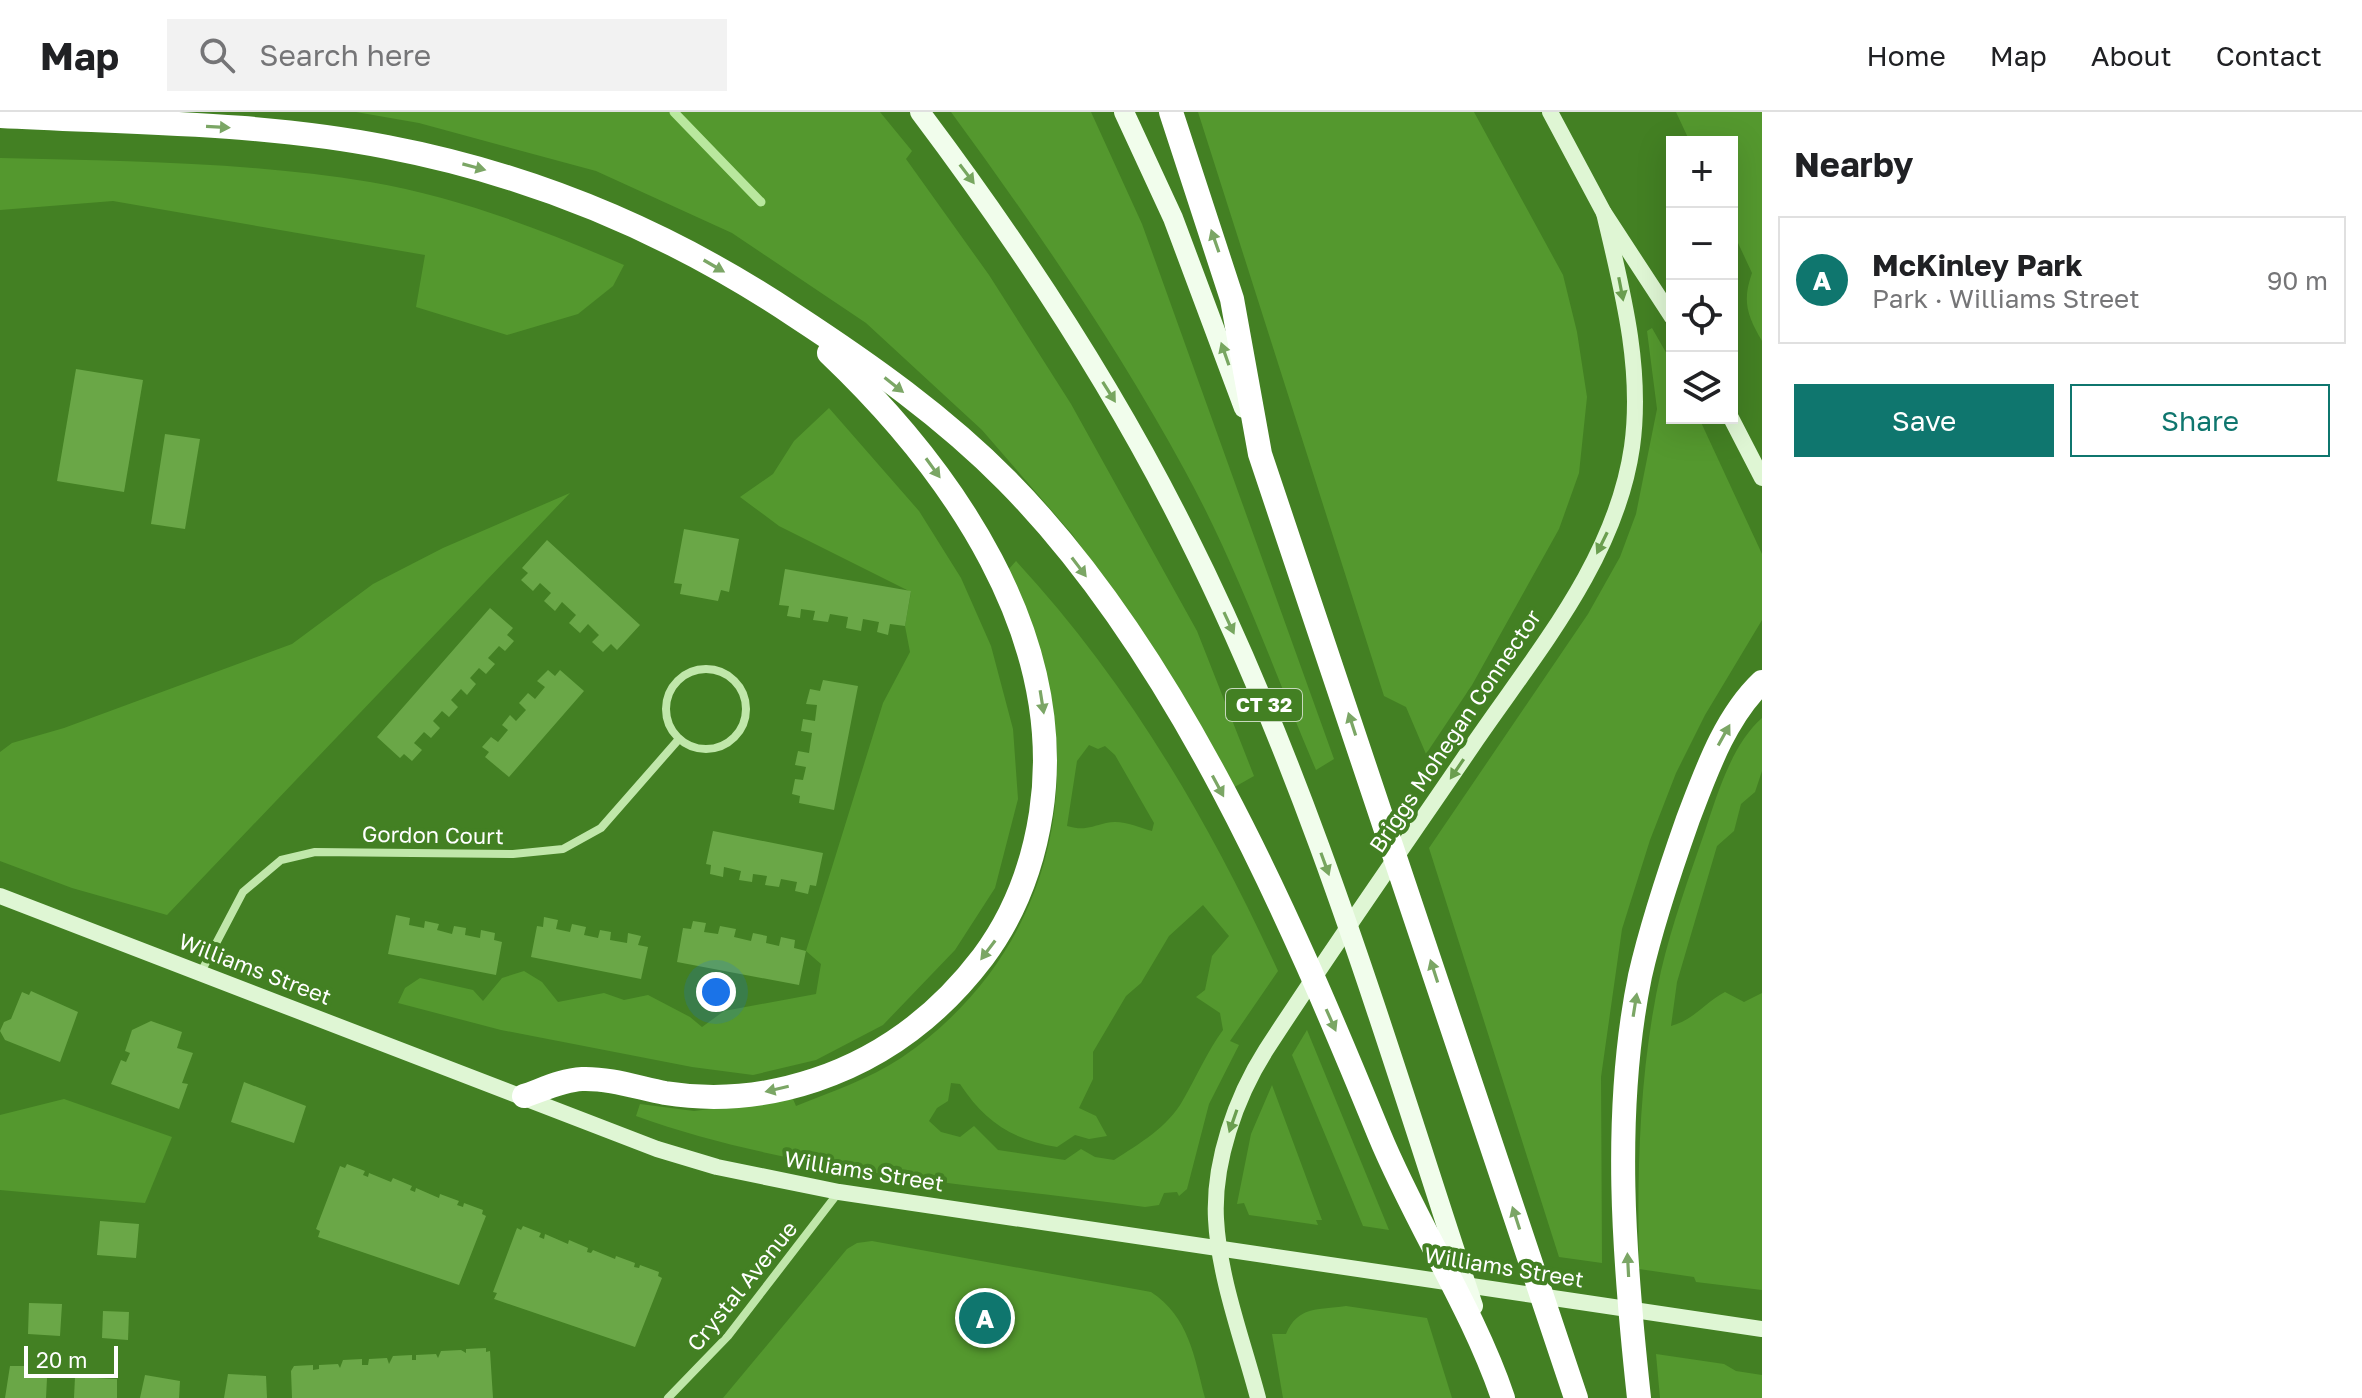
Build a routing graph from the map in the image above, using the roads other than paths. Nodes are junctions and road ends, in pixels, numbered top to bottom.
1 (920, 112) edge
2 (1124, 112) edge
3 (1171, 112) edge
4 (1550, 112) edge
5 (0, 116) edge
6 (1604, 213) junction
7 (761, 293) junction
8 (1666, 308) edge
9 (1734, 424) edge
10 (1260, 454) junction
11 (1762, 478) edge
12 (1762, 682) edge
13 (679, 739) junction
14 (0, 896) edge
15 (201, 972) junction
16 (524, 1096) junction
17 (839, 1192) junction
18 (1219, 1246) junction
19 (1762, 1329) edge
20 (1488, 1355) junction
21 (668, 1398) edge
22 (1258, 1398) edge
23 (1503, 1398) edge
24 (1576, 1398) edge
25 (1639, 1398) edge

1 -> 20 main road, CT 32
10 -> 2 main road
10 -> 3 highway
4 - 6 main road
5 -> 7 highway
6 - 8 main road
6 -> 18 main road, Briggs Mohegan Connector
7 -> 16 highway
7 -> 20 highway
9 - 11 main road
24 -> 10 highway
25 -> 12 highway
13 - 13 street
13 - 15 street, Gordon Court
14 - 15 main road, Williams Street
15 - 16 main road, Williams Street
16 - 17 main road, Williams Street
17 - 18 main road, Williams Street
17 - 21 street, Crystal Avenue
18 - 19 main road, Williams Street
18 - 22 main road, Briggs Mohegan Connector
20 - 23 highway, CT 32

